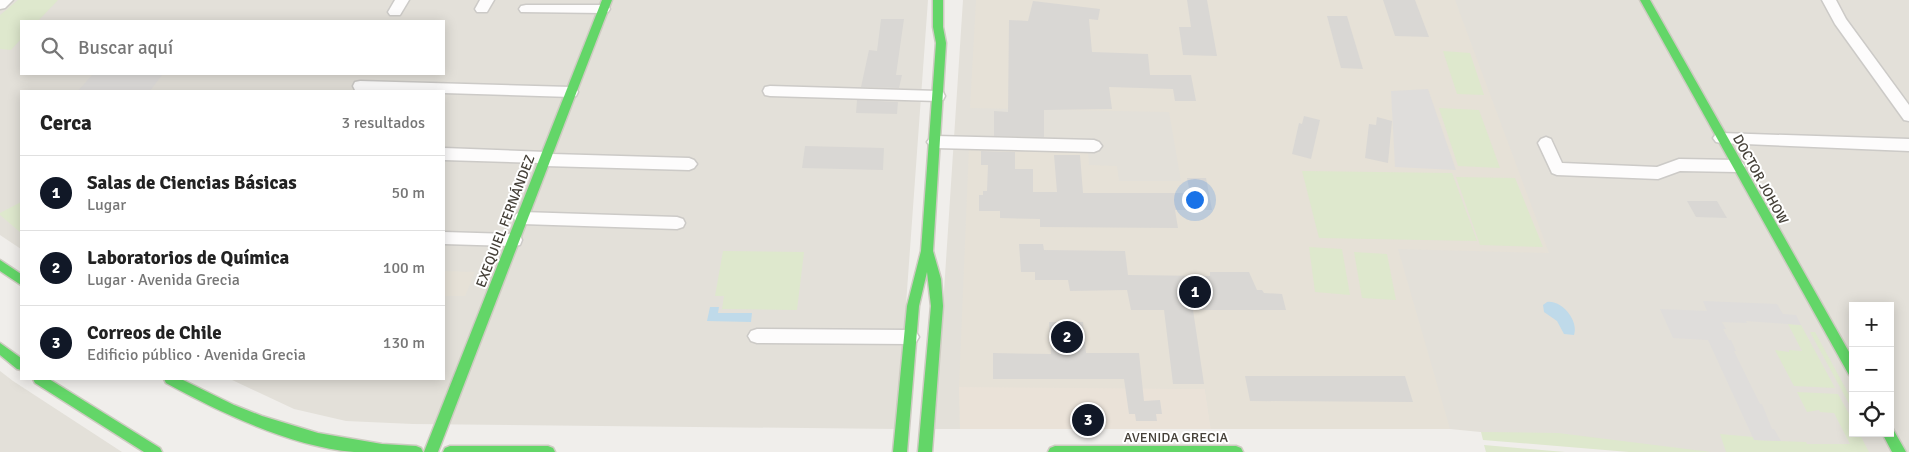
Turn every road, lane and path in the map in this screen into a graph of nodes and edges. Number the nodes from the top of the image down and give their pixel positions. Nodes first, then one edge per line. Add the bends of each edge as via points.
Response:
1 (6, 0) edge
2 (938, 0) edge
3 (1645, 0) edge
4 (1829, 0) edge
5 (0, 5) edge
6 (605, 5) edge
7 (526, 8) dead end
8 (950, 28) dead end
9 (941, 43) junction
10 (360, 86) dead end
11 (770, 91) dead end
12 (571, 92) junction
13 (938, 96) junction
14 (1909, 116) edge
15 (1721, 138) junction
16 (934, 142) junction
17 (1546, 143) dead end
18 (1909, 145) edge
19 (1094, 146) dead end
20 (445, 154) edge
21 (545, 159) junction
22 (689, 164) dead end
23 (1737, 166) junction
24 (522, 218) junction
25 (677, 223) dead end
26 (445, 238) edge
27 (514, 240) junction
28 (927, 251) junction
29 (0, 265) edge
30 (20, 279) edge
31 (756, 336) dead end
32 (910, 337) junction
33 (0, 348) edge
34 (20, 363) edge
35 (1849, 364) edge
36 (41, 380) edge
37 (172, 380) edge
38 (1890, 437) edge
39 (147, 450) edge
40 (416, 452) edge
41 (431, 452) edge
42 (450, 452) edge
43 (548, 452) edge
44 (900, 452) edge
45 (925, 452) edge
46 (1055, 452) edge
47 (1236, 452) edge
48 (1899, 452) edge

1 - 5 street
2 - 9 main road
3 - 15 main road, DOCTOR JOHOW
4 - 14 street via 1840,21
6 - 7 street
6 - 12 main road, EXEQUIEL FERNÁNDEZ
8 - 9 main road
9 - 13 main road
10 - 12 street
11 - 13 street
12 - 21 main road, EXEQUIEL FERNÁNDEZ
13 - 16 main road
15 - 18 street
15 - 23 main road, DOCTOR JOHOW
16 - 19 street
16 - 28 main road
17 - 23 street via 1557,169 1658,173 1679,165
20 - 21 street
21 - 22 street
21 - 24 main road, EXEQUIEL FERNÁNDEZ
23 - 35 main road, DOCTOR JOHOW
24 - 25 street
24 - 27 main road, EXEQUIEL FERNÁNDEZ
26 - 27 street
27 - 41 main road, EXEQUIEL FERNÁNDEZ
28 - 32 main road via 913,306
28 - 45 main road via 935,279 937,306
29 - 30 main road
31 - 32 street
32 - 44 main road
33 - 34 main road
36 - 39 main road
37 - 40 main road via 222,408 285,432 365,448
38 - 48 main road
42 - 43 main road
46 - 47 main road, AVENIDA GRECIA

